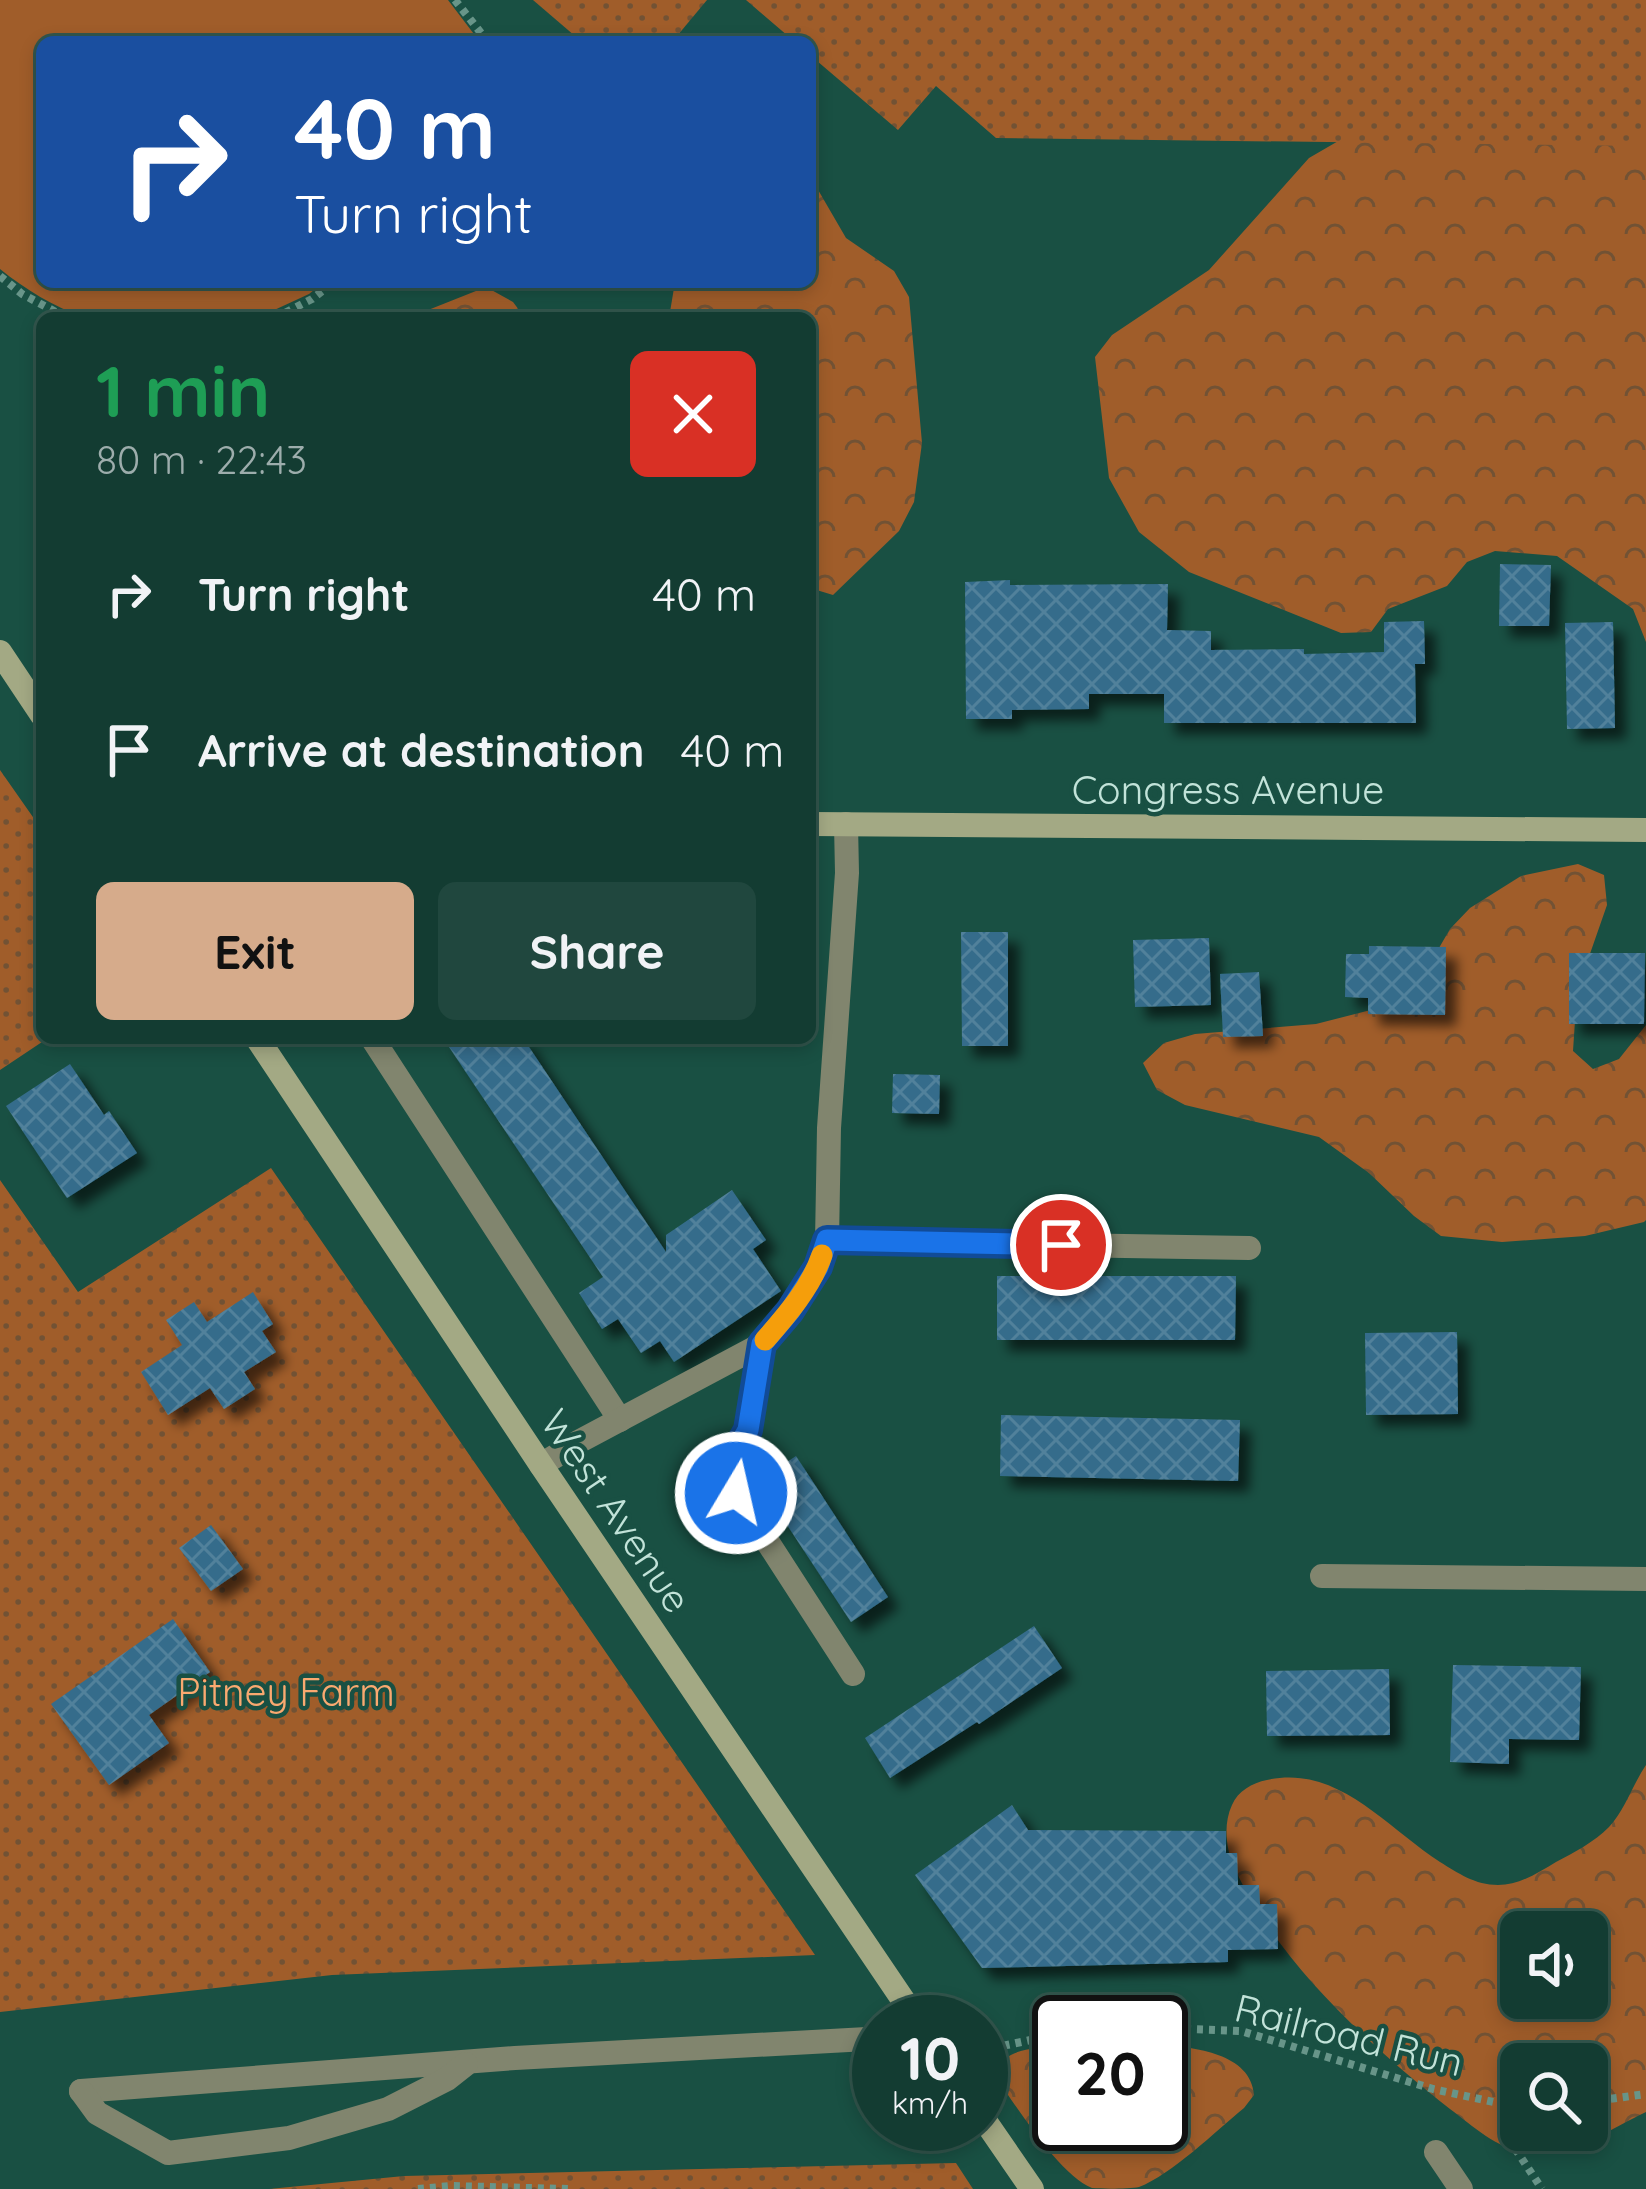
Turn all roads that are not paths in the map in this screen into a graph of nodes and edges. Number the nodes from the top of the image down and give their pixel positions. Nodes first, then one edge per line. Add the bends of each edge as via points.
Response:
1 (0, 652) edge
2 (36, 706) edge
3 (816, 824) edge
4 (846, 824) junction
5 (1646, 830) edge
6 (261, 1044) edge
7 (376, 1044) edge
8 (827, 1240) junction
9 (1249, 1248) dead end
10 (762, 1344) junction
11 (620, 1420) junction
12 (541, 1465) junction
13 (1322, 1576) dead end
14 (1646, 1579) edge
15 (853, 1674) dead end
16 (892, 1995) edge
17 (852, 2039) edge
18 (469, 2062) junction
19 (1006, 2151) edge
20 (1436, 2152) dead end
21 (1032, 2189) edge
22 (1462, 2189) edge

1 - 2 street
3 - 4 street, Congress Avenue
4 - 5 street, Congress Avenue
4 - 8 street
6 - 12 street, West Avenue
7 - 11 street
8 - 9 street
8 - 10 street via 818,1267
10 - 11 street
10 - 15 street via 748,1430 729,1463 736,1493
11 - 12 street
12 - 16 street, West Avenue
13 - 14 street
17 - 18 street
18 - 18 street via 423,2065 81,2092 97,2113 168,2152 289,2138 388,2109
19 - 21 street
20 - 22 street

